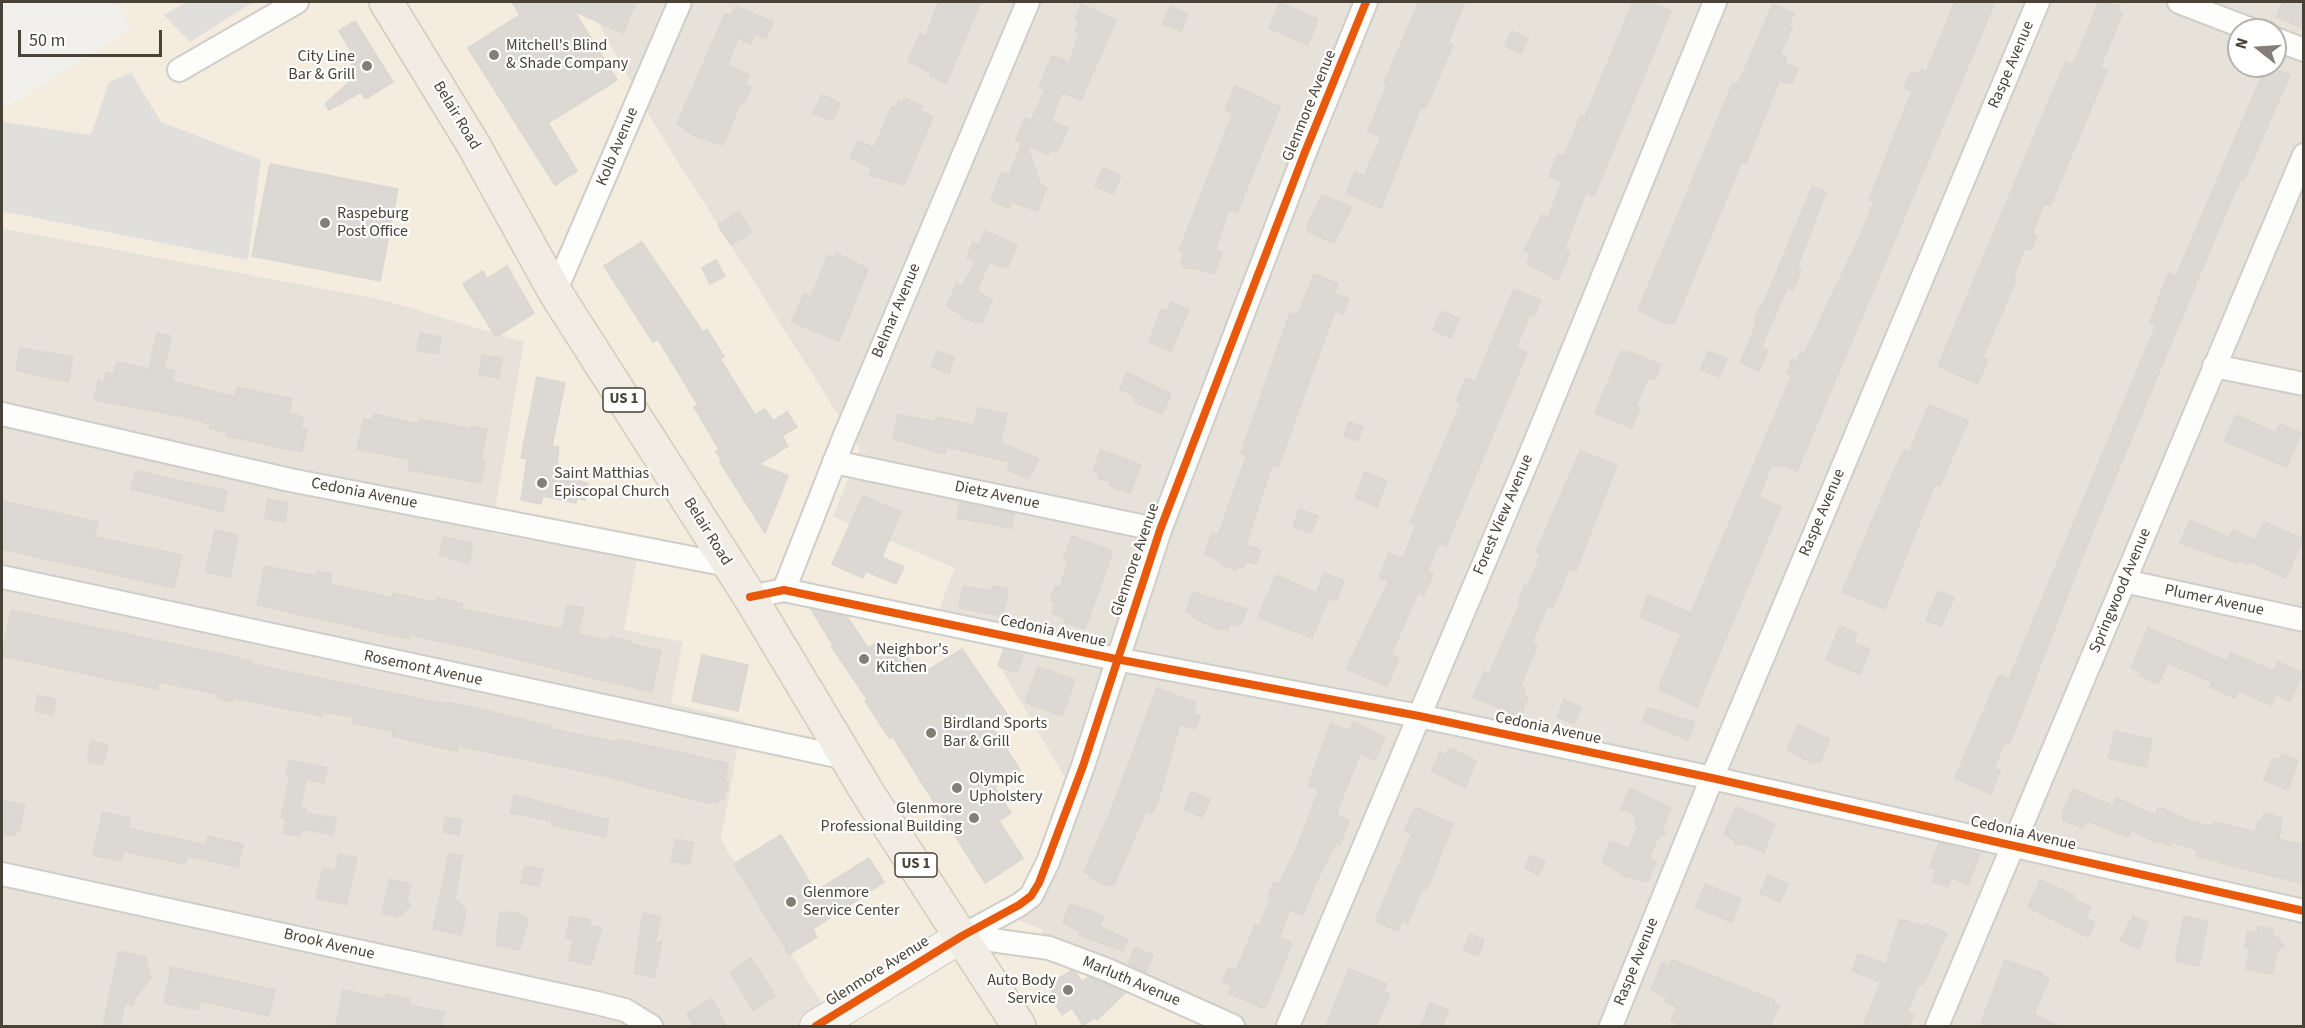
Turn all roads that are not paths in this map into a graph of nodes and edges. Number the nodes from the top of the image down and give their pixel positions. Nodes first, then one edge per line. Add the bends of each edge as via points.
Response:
1 (297, 2) edge
2 (386, 2) edge
3 (680, 2) edge
4 (1028, 2) edge
5 (1366, 2) edge
6 (1715, 2) edge
7 (2038, 2) edge
8 (2179, 2) edge
9 (2227, 20) edge
10 (2287, 44) edge
11 (2304, 51) edge
12 (179, 70) dead end
13 (2304, 155) edge
14 (555, 292) junction
15 (2214, 366) junction
16 (2304, 384) edge
17 (2, 414) edge
18 (834, 462) junction
19 (1160, 530) junction
20 (728, 565) junction
21 (2, 577) edge
22 (2124, 581) junction
23 (784, 590) junction
24 (750, 597) junction
25 (2304, 621) edge
26 (1116, 659) junction
27 (1419, 716) junction
28 (846, 758) junction
29 (1712, 778) junction
30 (2012, 846) junction
31 (2, 874) edge
32 (1019, 905) junction
33 (2304, 911) edge
34 (962, 936) junction
35 (1027, 944) junction
36 (651, 1026) edge
37 (816, 1026) edge
38 (1019, 1026) edge
39 (1233, 1026) edge
40 (1288, 1026) edge
41 (1611, 1026) edge
42 (1937, 1026) edge

1 - 12 street
2 - 14 main road, Belair Road / US 1
3 - 14 street, Kolb Avenue
4 - 18 street, Belmar Avenue
5 - 19 street, Glenmore Avenue
6 - 27 street, Forest View Avenue
7 - 29 street, Raspe Avenue
8 - 9 street
10 - 11 street
13 - 15 street, Springwood Avenue
14 - 20 main road, Belair Road / US 1
15 - 16 street
15 - 22 street, Springwood Avenue
17 - 20 street, Cedonia Avenue via 290,480
18 - 19 street, Dietz Avenue
18 - 23 street, Belmar Avenue
19 - 26 street, Glenmore Avenue
20 - 24 main road, Belair Road / US 1
21 - 28 street, Rosemont Avenue
22 - 25 street, Plumer Avenue
22 - 30 street, Springwood Avenue
23 - 24 street
23 - 26 street, Cedonia Avenue
24 - 28 main road, Belair Road / US 1
26 - 27 street, Cedonia Avenue
26 - 32 street, Glenmore Avenue via 1048,862 1031,896
27 - 29 street, Cedonia Avenue
27 - 40 street, Forest View Avenue
28 - 34 main road, Belair Road / US 1
29 - 30 street, Cedonia Avenue
29 - 41 street, Raspe Avenue
30 - 33 street, Cedonia Avenue
30 - 42 street, Springwood Avenue
31 - 36 street, Brook Avenue via 597,1003 625,1010
32 - 34 street, Glenmore Avenue
32 - 35 street via 1019,930
34 - 35 street, Marluth Avenue
34 - 37 street, Glenmore Avenue
34 - 38 main road, Belair Road / US 1
35 - 39 street, Marluth Avenue via 1105,969

